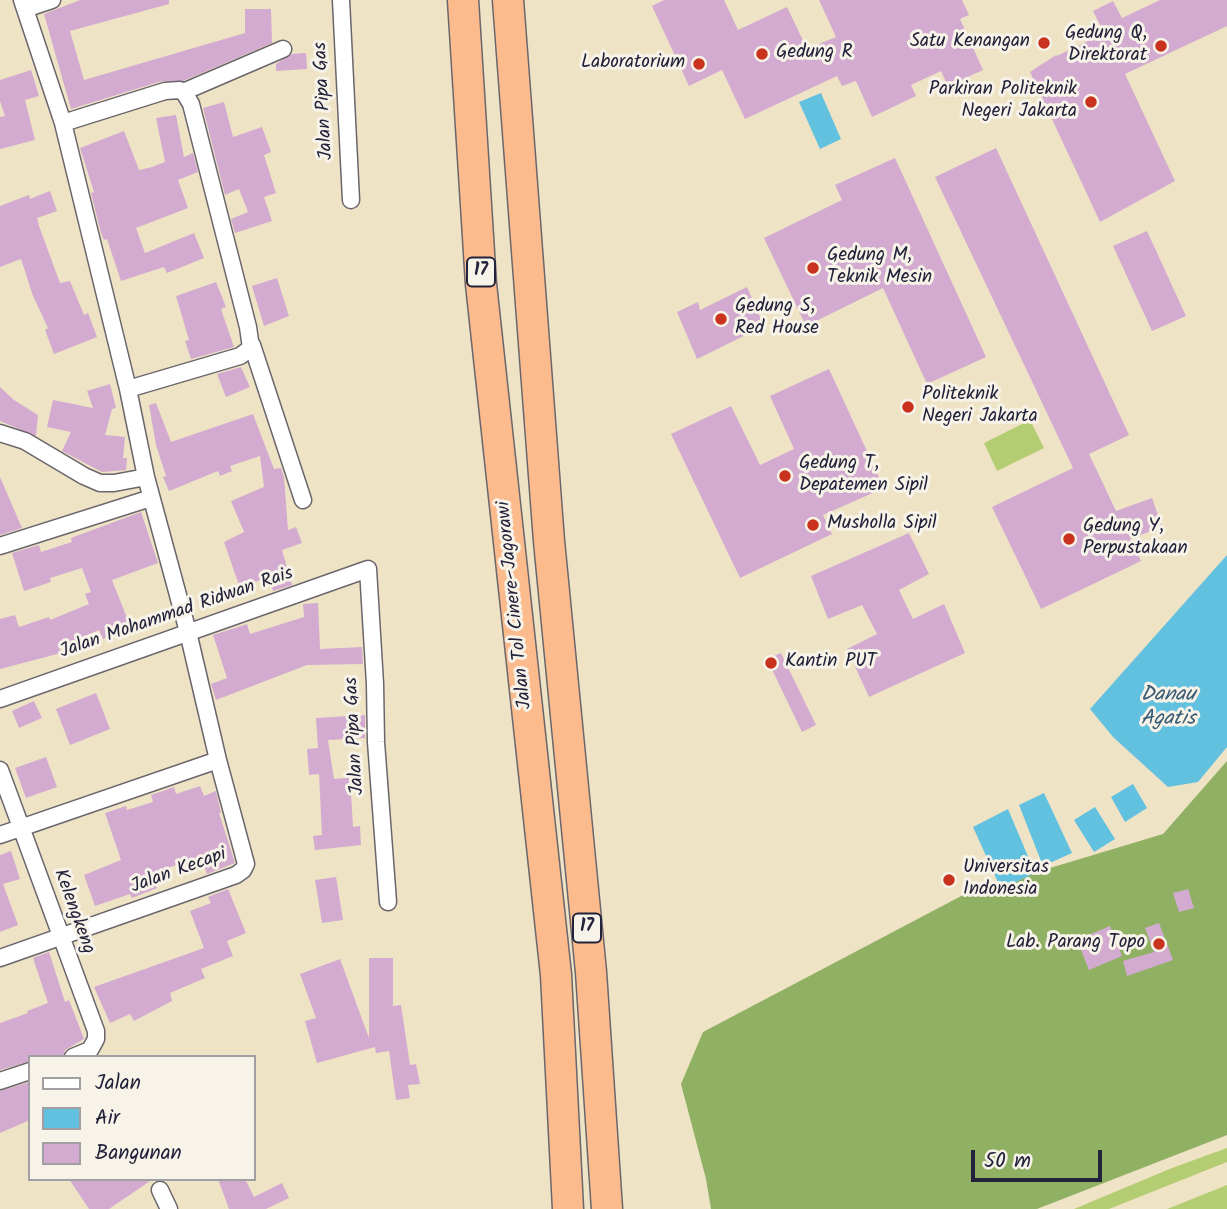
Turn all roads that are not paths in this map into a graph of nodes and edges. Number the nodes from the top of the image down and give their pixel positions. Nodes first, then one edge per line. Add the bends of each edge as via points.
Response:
1 (52, 0) edge
2 (341, 0) edge
3 (463, 0) edge
4 (508, 0) edge
5 (24, 5) edge
6 (283, 49) dead end
7 (183, 92) junction
8 (62, 123) junction
9 (352, 200) dead end
10 (252, 345) junction
11 (128, 390) junction
12 (0, 433) edge
13 (146, 477) junction
14 (151, 498) junction
15 (303, 500) dead end
16 (0, 546) edge
17 (368, 569) joint
18 (188, 632) junction
19 (0, 699) edge
20 (218, 760) junction
21 (0, 770) edge
22 (20, 828) junction
23 (0, 835) edge
24 (388, 902) dead end
25 (60, 936) junction
26 (0, 958) edge
27 (78, 1055) edge
28 (28, 1072) edge
29 (0, 1081) edge
30 (160, 1190) dead end
31 (169, 1209) edge
32 (568, 1209) edge
33 (607, 1209) edge

1 - 5 street
2 - 9 street, Jalan Pipa Gas
3 - 32 highway, Jalan Tol Cinere–Jagorawi / 17 via 481,284 556,975
4 - 33 highway, Jalan Tol Cinere–Jagorawi / 17
5 - 8 street
6 - 7 street
7 - 8 street via 165,91
7 - 10 street via 191,104
8 - 11 street
10 - 11 street via 240,356
10 - 15 street
11 - 13 street
12 - 13 street via 32,445 100,483
13 - 14 street
14 - 16 street
14 - 18 street
17 - 18 street, Jalan Mohammad Ridwan Rais
17 - 24 street, Jalan Pipa Gas
18 - 19 street, Jalan Mohammad Ridwan Rais
18 - 20 street
20 - 22 street
20 - 25 street, Jalan Kecapi via 245,856 243,870
21 - 22 street, Kelengkeng
22 - 23 street
22 - 25 street, Kelengkeng
25 - 26 street
25 - 27 street, Kelengkeng via 96,1031 90,1050
28 - 29 street
30 - 31 street

